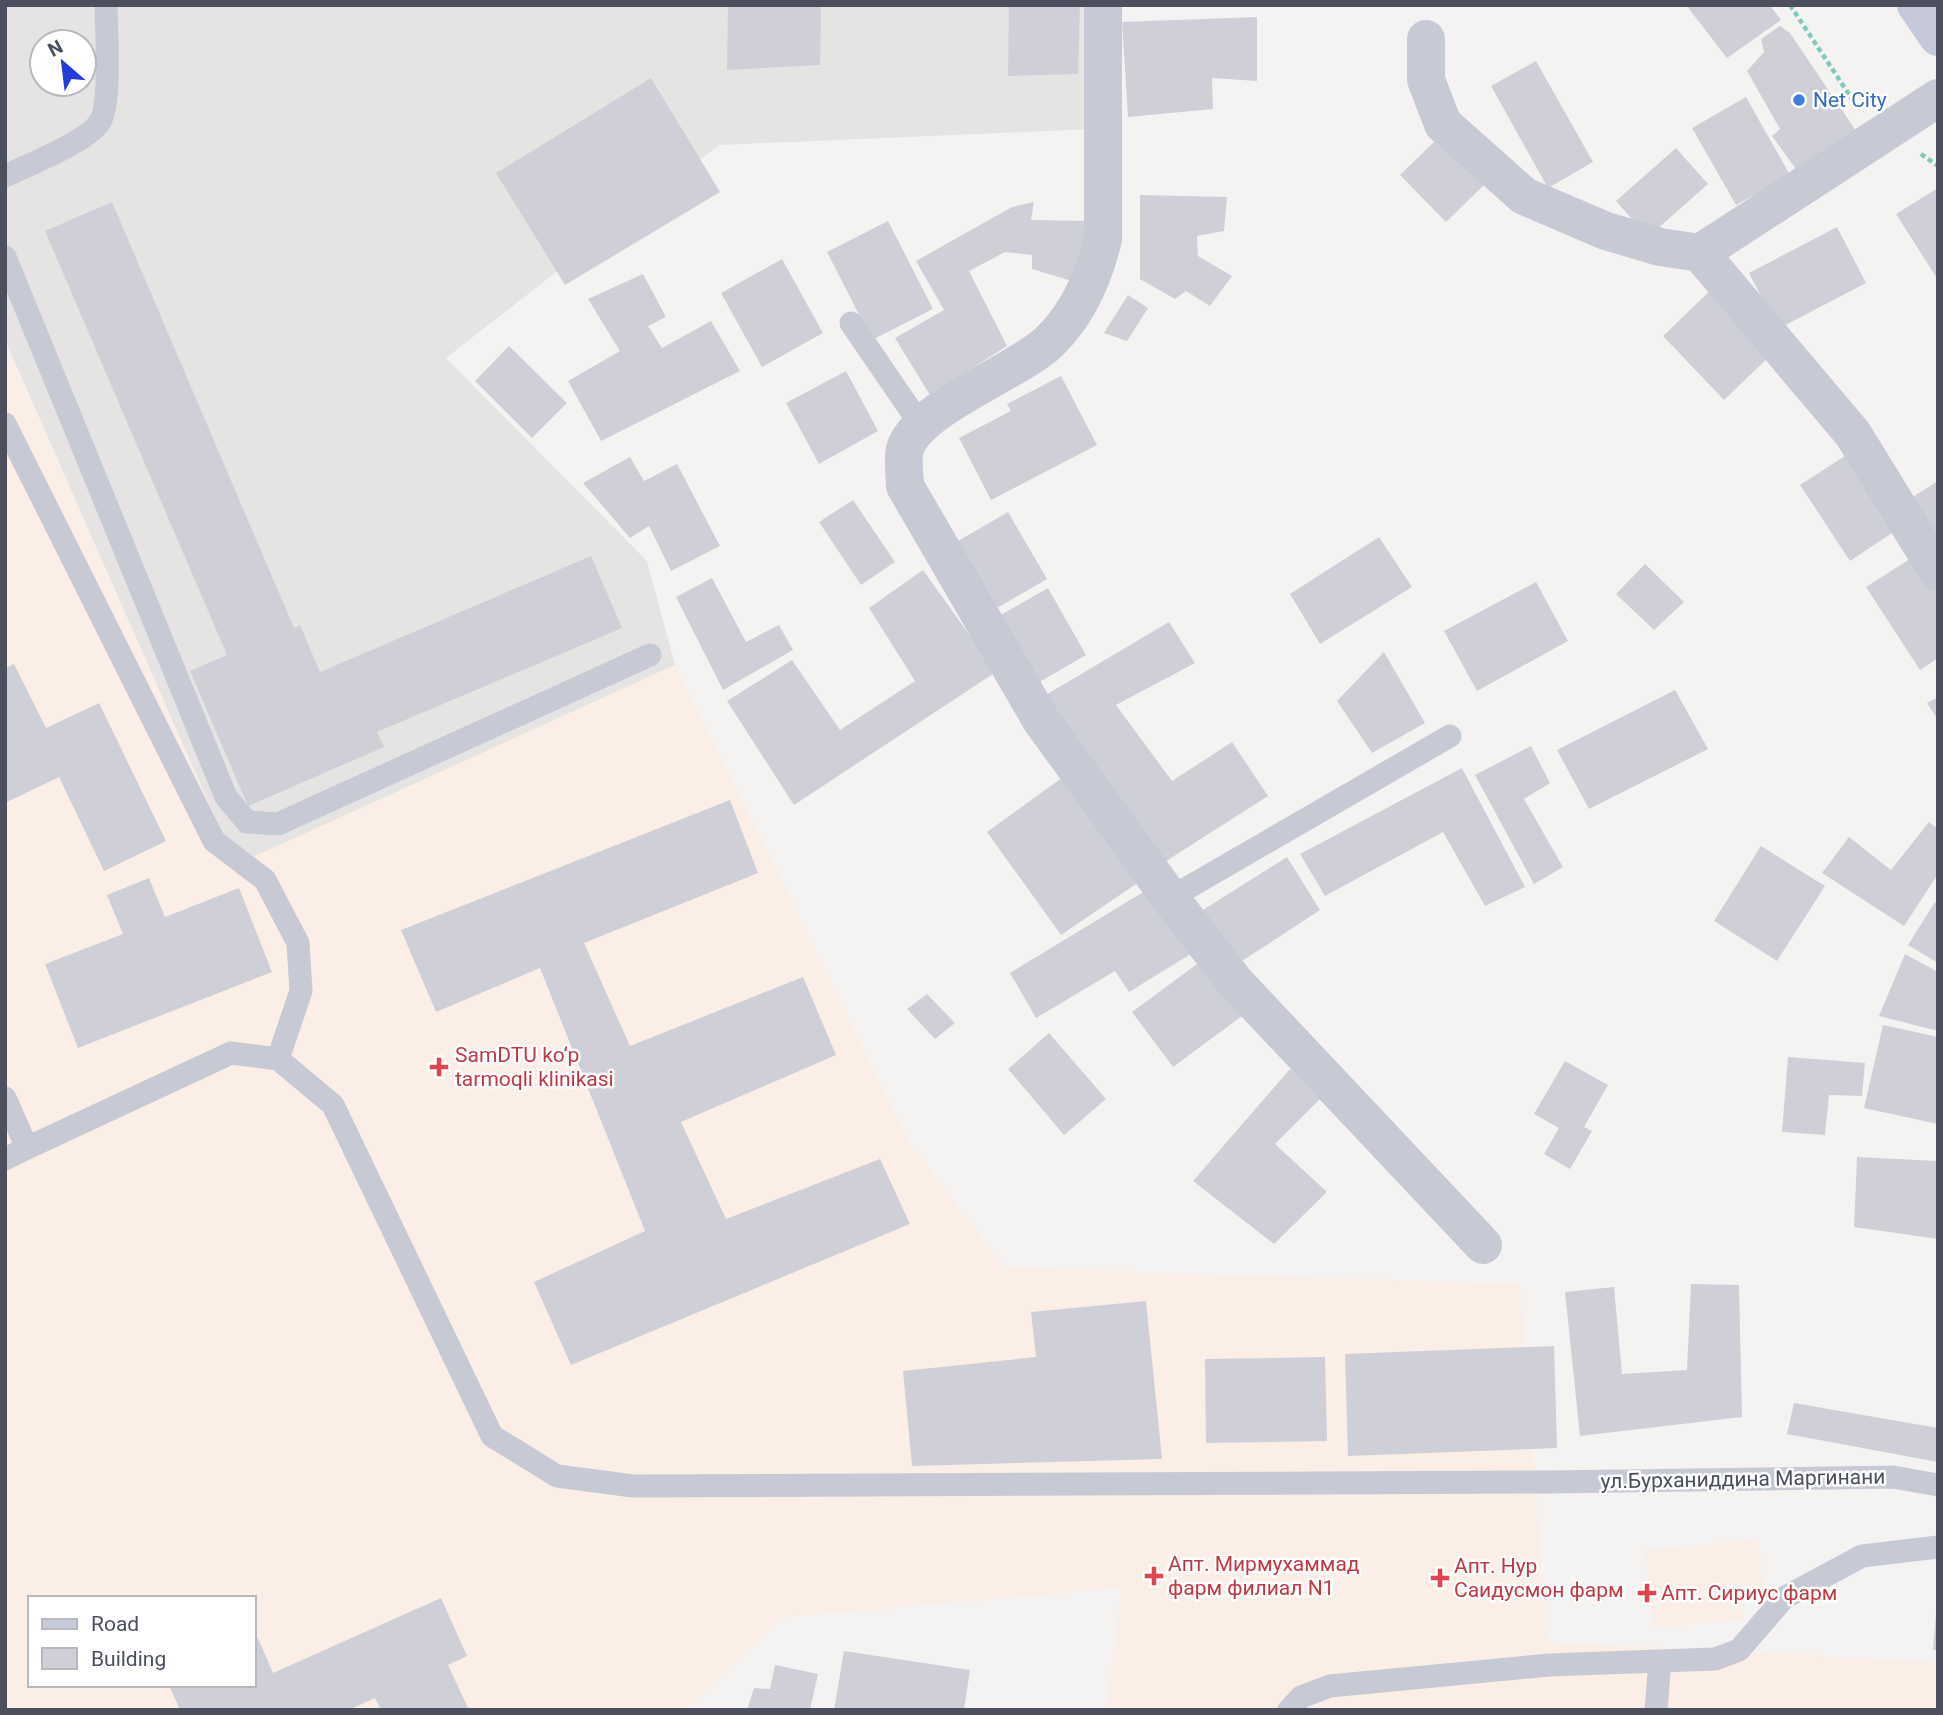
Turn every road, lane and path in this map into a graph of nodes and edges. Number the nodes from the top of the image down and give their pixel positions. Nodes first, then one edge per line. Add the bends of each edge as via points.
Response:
1 (106, 5) edge
2 (1102, 5) edge
3 (1790, 5) edge
4 (1916, 5) edge
5 (1938, 37) edge
6 (1426, 39) dead end
7 (1938, 99) edge
8 (1888, 131) junction
9 (1938, 166) edge
10 (5, 176) edge
11 (1700, 253) junction
12 (5, 257) edge
13 (851, 323) dead end
14 (5, 424) edge
15 (920, 424) junction
16 (1938, 572) edge
17 (650, 655) dead end
18 (1450, 736) dead end
19 (1170, 898) junction
20 (278, 1059) junction
21 (5, 1098) edge
22 (27, 1148) junction
23 (5, 1159) edge
24 (1483, 1245) dead end
25 (1938, 1485) edge
26 (1938, 1547) edge
27 (1660, 1661) junction
28 (1289, 1710) edge
29 (1656, 1710) edge

1 - 10 lane via 106,98 100,123 83,137
2 - 15 street via 1103,239 1095,271 1074,312 1048,343
3 - 8 path via 1860,112
4 - 5 main road
6 - 11 street via 1426,80 1443,124 1524,196 1606,231
7 - 8 street
8 - 9 path
8 - 11 street
11 - 16 street via 1853,434
12 - 17 lane via 226,797 247,822 278,824
13 - 15 lane
14 - 20 lane via 214,841 265,880 298,943 302,991
15 - 19 street via 905,449 905,486 1041,720
18 - 19 lane
19 - 24 street via 1235,982
20 - 22 lane via 231,1053
20 - 25 lane, ул.Бурханиддина Маргинани via 333,1105 492,1436 557,1476 633,1486 1893,1477
21 - 22 lane
22 - 23 lane
26 - 27 lane via 1862,1556 1784,1598 1739,1650 1715,1659
27 - 28 lane via 1549,1665 1330,1686 1301,1697
27 - 29 lane

